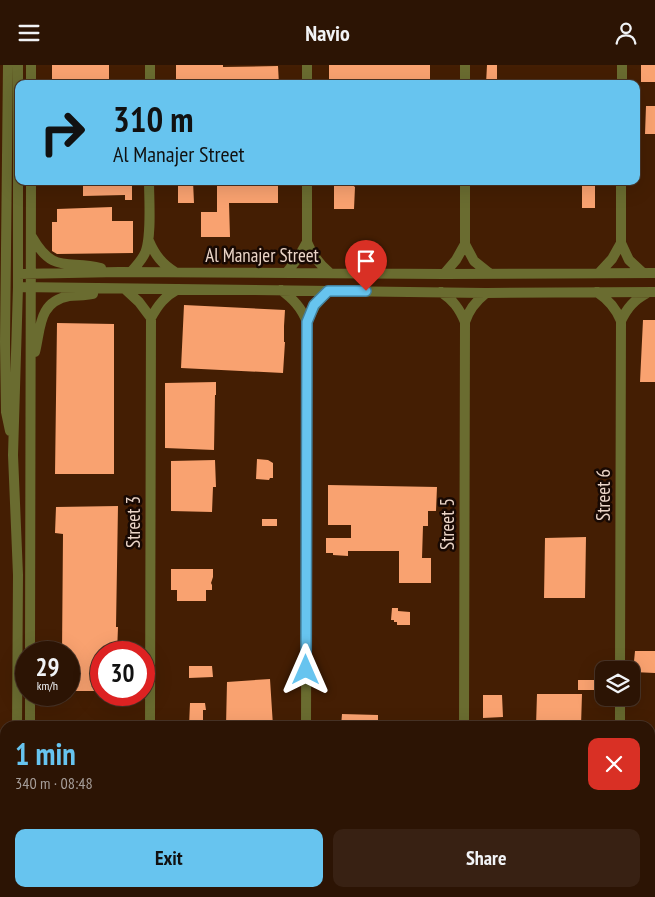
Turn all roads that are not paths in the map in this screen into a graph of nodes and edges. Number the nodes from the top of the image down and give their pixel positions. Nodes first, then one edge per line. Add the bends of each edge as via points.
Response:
1 (8, 65) edge
2 (18, 65) edge
3 (31, 65) edge
4 (150, 65) edge
5 (308, 65) edge
6 (465, 65) edge
7 (622, 65) edge
8 (18, 80) edge
9 (31, 80) edge
10 (150, 80) edge
11 (307, 80) edge
12 (465, 80) edge
13 (622, 80) edge
14 (18, 185) edge
15 (31, 185) edge
16 (149, 185) edge
17 (307, 185) edge
18 (465, 185) edge
19 (621, 185) edge
20 (31, 235) junction
21 (149, 241) junction
22 (307, 242) junction
23 (621, 243) junction
24 (465, 244) junction
25 (118, 272) junction
26 (131, 272) junction
27 (175, 272) junction
28 (287, 272) junction
29 (31, 273) junction
30 (330, 273) junction
31 (489, 273) junction
32 (599, 273) junction
33 (643, 273) junction
34 (655, 273) edge
35 (18, 274) junction
36 (444, 274) junction
37 (18, 287) junction
38 (31, 287) junction
39 (109, 289) junction
40 (125, 289) junction
41 (178, 289) junction
42 (280, 290) junction
43 (328, 291) junction
44 (441, 291) junction
45 (596, 292) junction
46 (651, 292) edge
47 (486, 293) junction
48 (151, 318) junction
49 (465, 321) junction
50 (621, 321) junction
51 (307, 322) junction
52 (31, 367) junction
53 (13, 455) junction
54 (30, 641) edge
55 (620, 661) edge
56 (30, 706) edge
57 (620, 706) edge
58 (17, 721) edge
59 (30, 721) edge
60 (150, 721) edge
61 (306, 721) edge
62 (464, 721) edge
63 (620, 721) edge

1 - 53 street via 6,412
2 - 8 street
3 - 9 street
4 - 10 street
5 - 11 street
6 - 12 street
7 - 13 street
14 - 35 street
15 - 20 street
16 - 21 street
17 - 22 street
18 - 24 street
19 - 23 street
20 - 25 street via 42,253 56,262
20 - 29 street
21 - 26 street via 143,257
21 - 27 street via 158,258
22 - 28 street
22 - 30 street via 316,259
23 - 32 street
23 - 33 street via 629,260
24 - 31 street via 474,261
24 - 36 street
25 - 26 street, Al Manajer Street
25 - 29 street, Al Manajer Street
26 - 27 street, Al Manajer Street
27 - 28 street, Al Manajer Street
28 - 30 street, Al Manajer Street
29 - 35 street, Al Manajer Street
29 - 38 street
30 - 36 street, Al Manajer Street
31 - 32 street, Al Manajer Street
31 - 36 street, Al Manajer Street
32 - 33 street, Al Manajer Street
33 - 34 street, Al Manajer Street
35 - 37 street
37 - 38 street, Al Manajer Street
37 - 53 street
38 - 39 street, Al Manajer Street
38 - 52 street
39 - 40 street, Al Manajer Street
39 - 52 street via 61,298 49,306 42,319
40 - 41 street, Al Manajer Street
40 - 48 street
41 - 42 street, Al Manajer Street
41 - 48 street via 162,301
42 - 43 street, Al Manajer Street
42 - 51 street via 298,304
43 - 44 street, Al Manajer Street
43 - 51 street via 314,305
44 - 47 street, Al Manajer Street
44 - 49 street via 456,304
45 - 46 street, Al Manajer Street
45 - 47 street, Al Manajer Street
45 - 50 street via 612,304
46 - 50 street via 631,304
47 - 49 street via 473,305
48 - 60 street, Street 3
49 - 62 street, Street 5
50 - 55 street, Street 6
51 - 61 street
52 - 54 street
53 - 58 street via 18,575
56 - 59 street
57 - 63 street

